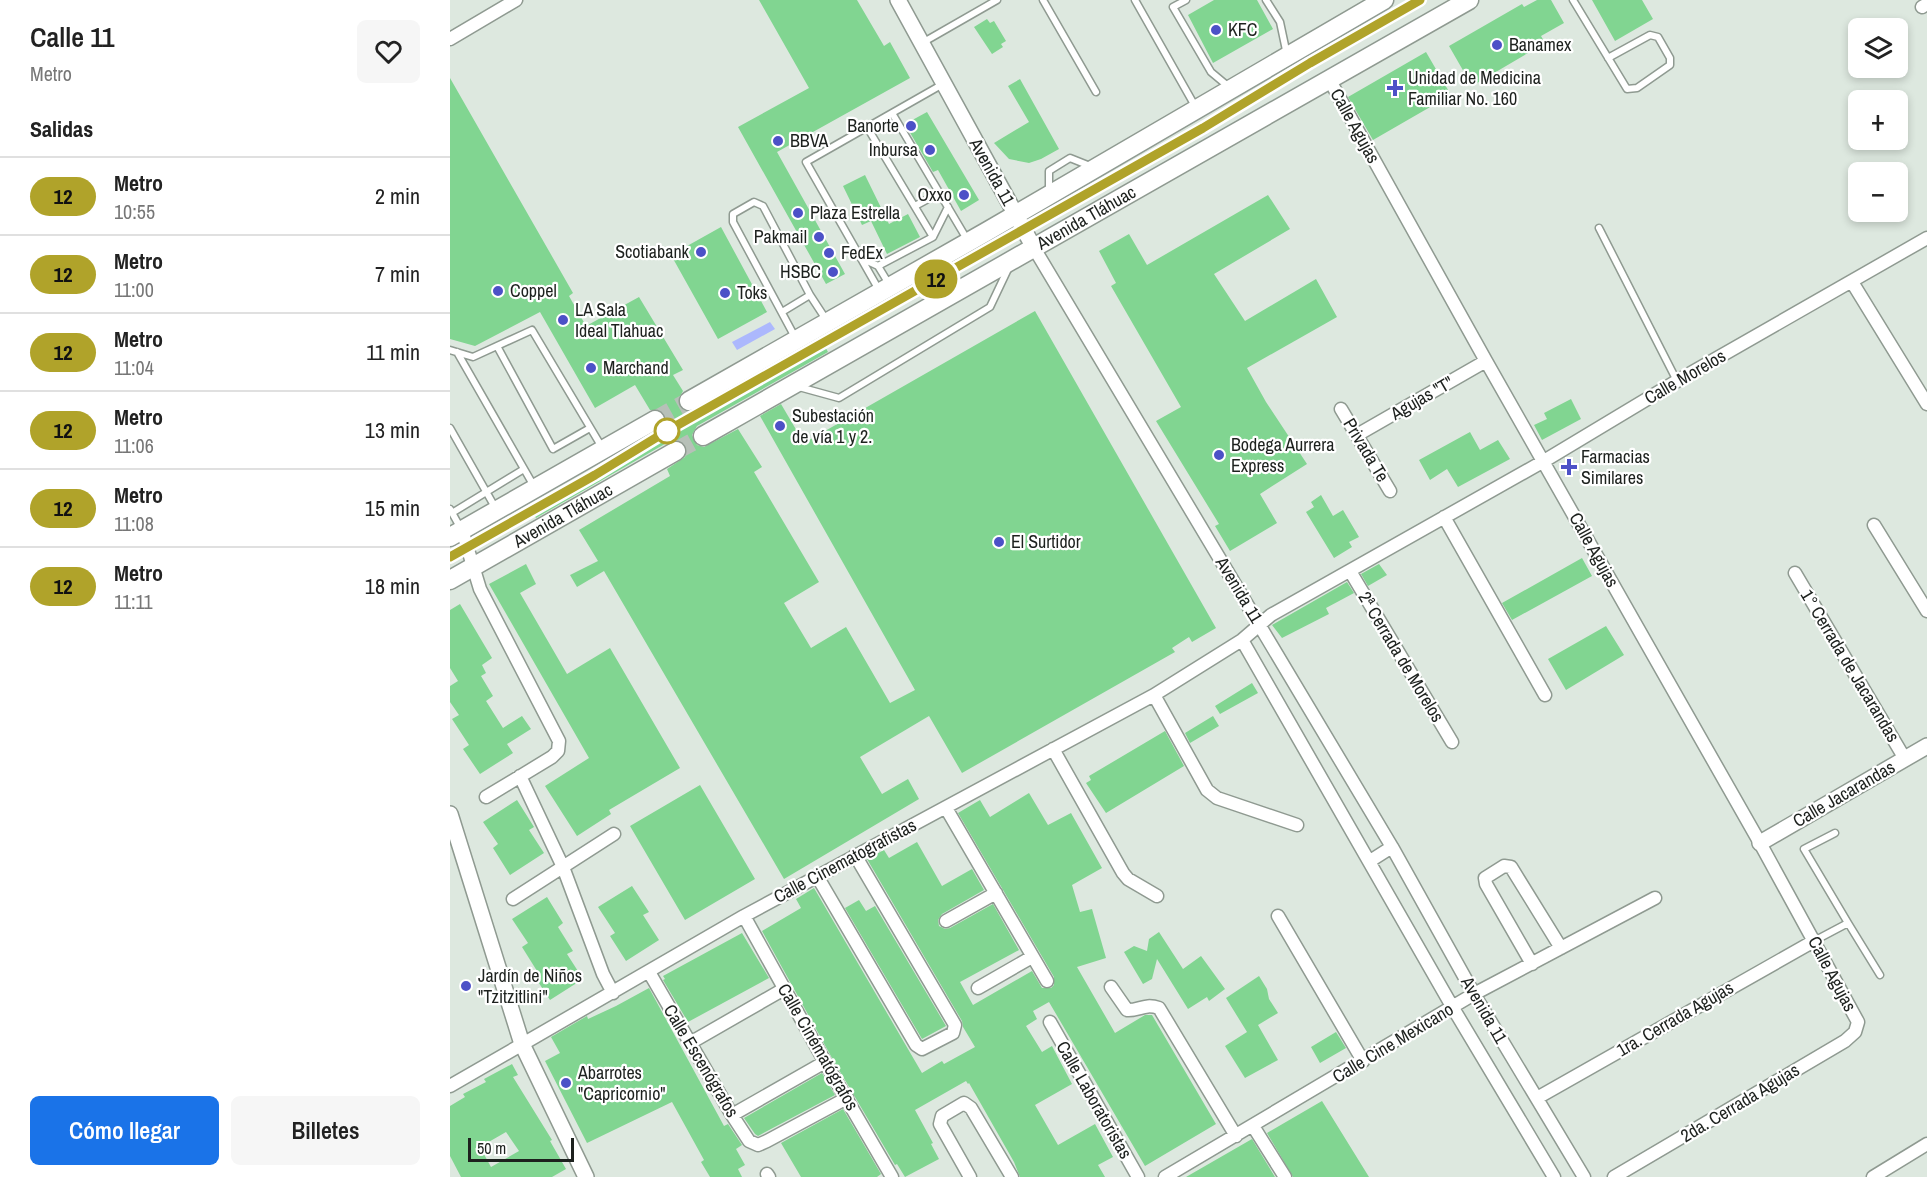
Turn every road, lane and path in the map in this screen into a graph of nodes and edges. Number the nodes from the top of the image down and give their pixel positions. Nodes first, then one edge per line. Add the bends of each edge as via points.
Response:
1 (516, 0) edge
2 (898, 0) edge
3 (997, 0) edge
4 (1043, 0) edge
5 (1135, 0) edge
6 (1170, 0) edge
7 (1186, 0) edge
8 (1266, 0) edge
9 (1384, 0) edge
10 (1469, 0) edge
11 (1573, 0) edge
12 (1173, 7) junction
13 (450, 39) edge
14 (921, 43) junction
15 (1287, 56) junction
16 (1608, 58) junction
17 (1329, 79) junction
18 (943, 84) junction
19 (1232, 89) junction
20 (1096, 92) dead end
21 (1197, 109) junction
22 (892, 112) junction
23 (867, 127) junction
24 (939, 193) junction
25 (915, 206) junction
26 (948, 207) junction
27 (1016, 215) junction
28 (1599, 228) dead end
29 (933, 237) junction
30 (1927, 237) edge
31 (969, 242) junction
32 (1034, 248) junction
33 (860, 258) junction
34 (1012, 261) junction
35 (878, 266) junction
36 (1852, 282) junction
37 (885, 289) junction
38 (810, 295) junction
39 (782, 312) junction
40 (827, 321) junction
41 (797, 339) junction
42 (497, 346) junction
43 (453, 351) edge
44 (1486, 362) junction
45 (1677, 381) junction
46 (793, 385) junction
47 (689, 401) tunnel mouth
48 (1927, 404) edge
49 (1341, 409) dead end
50 (655, 420) tunnel mouth
51 (450, 428) edge
52 (590, 428) junction
53 (1357, 435) junction
54 (703, 436) tunnel mouth
55 (603, 449) junction
56 (676, 451) tunnel mouth
57 (1544, 461) junction
58 (524, 469) junction
59 (536, 488) junction
60 (1390, 491) dead end
61 (487, 492) junction
62 (497, 510) junction
63 (451, 511) edge
64 (1444, 517) junction
65 (1874, 525) dead end
66 (456, 533) edge
67 (473, 567) junction
68 (1350, 571) junction
69 (1795, 573) dead end
70 (450, 580) edge
71 (1927, 611) edge
72 (1260, 626) junction
73 (1242, 640) junction
74 (1154, 694) junction
75 (1545, 695) dead end
76 (1452, 742) dead end
77 (1927, 746) edge
78 (1053, 749) junction
79 (1905, 759) junction
80 (520, 776) junction
81 (486, 796) dead end
82 (946, 808) junction
83 (450, 814) edge
84 (1297, 825) dead end
85 (1834, 832) dead end
86 (614, 834) dead end
87 (1760, 843) junction
88 (1392, 848) junction
89 (855, 855) junction
90 (1370, 861) junction
91 (562, 867) junction
92 (817, 876) junction
93 (996, 893) junction
94 (1157, 896) dead end
95 (1654, 898) dead end
96 (513, 899) dead end
97 (744, 916) junction
98 (1278, 916) dead end
99 (946, 921) dead end
100 (1848, 922) junction
101 (1814, 940) junction
102 (1561, 948) junction
103 (1032, 957) junction
104 (1532, 964) junction
105 (649, 972) junction
106 (1880, 975) dead end
107 (1047, 981) dead end
108 (1111, 987) dead end
109 (978, 988) dead end
110 (784, 989) junction
111 (613, 993) junction
112 (1474, 994) junction
113 (1453, 1008) junction
114 (1050, 1022) dead end
115 (1857, 1022) joint
116 (690, 1043) junction
117 (522, 1044) junction
118 (1363, 1061) junction
119 (825, 1062) junction
120 (450, 1086) edge
121 (847, 1098) junction
122 (1536, 1098) junction
123 (732, 1115) junction
124 (1253, 1126) junction
125 (1236, 1136) junction
126 (1927, 1144) edge
127 (585, 1177) edge
128 (892, 1177) edge
129 (970, 1177) edge
130 (1012, 1177) edge
131 (1137, 1177) edge
132 (1165, 1177) edge
133 (1285, 1177) edge
134 (1554, 1177) edge
135 (1584, 1177) edge
136 (1614, 1177) edge
137 (1873, 1177) edge

1 - 13 street
2 - 14 street, Avenida 11
3 - 14 lane
4 - 20 lane
5 - 21 lane
6 - 12 lane
7 - 12 lane
8 - 15 lane via 1280,22
9 - 15 main road, Avenida Tláhuac
10 - 17 main road, Avenida Tláhuac
11 - 16 lane
12 - 19 lane via 1211,72
14 - 18 street, Avenida 11
15 - 19 main road, Avenida Tláhuac
16 - 16 lane via 1650,35 1658,37 1670,65 1637,88 1627,89
17 - 32 main road, Avenida Tláhuac
17 - 44 street, Calle Agujas
18 - 22 lane
18 - 27 street, Avenida 11
19 - 21 main road, Avenida Tláhuac
21 - 27 main road, Avenida Tláhuac
22 - 23 lane
22 - 24 lane
23 - 25 lane
23 - 33 lane via 806,162
24 - 25 lane
24 - 26 lane
25 - 29 lane
26 - 29 lane
26 - 31 lane
27 - 31 main road, Avenida Tláhuac
27 - 32 street, Avenida 11
28 - 45 lane
29 - 35 lane
30 - 36 street, Calle Morelos
31 - 37 main road, Avenida Tláhuac
32 - 34 main road, Avenida Tláhuac
32 - 72 street, Avenida 11
33 - 35 lane
33 - 37 lane
34 - 46 main road, Avenida Tláhuac
34 - 46 lane via 990,307 839,398
35 - 37 lane
36 - 45 street, Calle Morelos
36 - 48 street
37 - 40 main road, Avenida Tláhuac
38 - 39 lane
38 - 39 lane via 763,206 754,202 733,214 732,222
38 - 40 lane
39 - 41 lane
40 - 41 main road, Avenida Tláhuac
41 - 47 main road, Avenida Tláhuac
42 - 43 lane via 473,357
42 - 52 lane via 532,330
42 - 52 lane via 553,449
43 - 58 lane
44 - 53 street, Agujas "T"
44 - 57 street, Calle Agujas
45 - 57 street, Calle Morelos
46 - 54 main road, Avenida Tláhuac
49 - 53 street, Privada Te
50 - 55 main road, Avenida Tláhuac
51 - 61 lane
52 - 55 lane
53 - 60 street, Privada Te
55 - 59 main road, Avenida Tláhuac
56 - 67 main road, Avenida Tláhuac
57 - 64 street, Calle Morelos
57 - 87 street, Calle Agujas
58 - 59 lane
58 - 61 lane
59 - 62 main road, Avenida Tláhuac
61 - 62 lane
61 - 63 lane
62 - 66 main road, Avenida Tláhuac
63 - 66 lane
64 - 68 street, Calle Morelos
64 - 75 street
65 - 71 street
66 - 67 street
67 - 70 main road, Avenida Tláhuac
67 - 80 street via 480,589 559,741 558,751 552,757
68 - 72 street, Calle Morelos via 1271,615
68 - 76 street, 2ª Cerrada de Morelos
69 - 79 street, 1° Cerrada de Jacarandas
72 - 73 street, Calle Morelos
72 - 88 street, Avenida 11
73 - 74 street, Calle Cinematografistas
73 - 90 street, Avenida 11
74 - 78 street, Calle Cinematografistas
74 - 84 street via 1207,790 1217,798
77 - 79 street, Calle Jacarandas
78 - 82 street, Calle Cinematografistas
78 - 94 street via 1123,873
79 - 87 street, Calle Jacarandas
80 - 81 street
80 - 91 street
82 - 89 street, Calle Cinematografistas
82 - 93 street
83 - 117 street
85 - 100 lane via 1804,849
86 - 91 street
87 - 101 street, Calle Agujas
88 - 90 street
88 - 112 street, Avenida 11
89 - 92 street, Calle Cinematografistas
89 - 92 street via 955,1025 953,1033 922,1048 916,1045
90 - 113 street, Avenida 11
91 - 96 street
91 - 111 street
92 - 97 street, Calle Cinematografistas
93 - 99 street
93 - 103 street
95 - 102 street, Calle Cine Mexicano
97 - 105 street, Calle Cinematografistas
97 - 110 street, Calle Cinématógrafos
98 - 118 street
100 - 101 lane
100 - 106 lane
101 - 115 street, Calle Agujas
101 - 122 street, 1ra. Cerrada Agujas
102 - 104 street, Calle Cine Mexicano
102 - 104 street via 1511,867 1504,866 1485,878 1486,884
103 - 107 street
103 - 109 street
104 - 112 street, Calle Cine Mexicano
105 - 111 street, Calle Cinematografistas
105 - 116 street, Calle Escenógrafos
108 - 125 street via 1127,1010 1150,1005 1159,1008
110 - 116 street
110 - 119 street, Calle Cinématógrafos
111 - 117 street, Calle Cinematografistas
112 - 113 street, Calle Cine Mexicano
112 - 122 street, Avenida 11
113 - 118 street, Calle Cine Mexicano
113 - 134 street, Avenida 11
114 - 131 street, Calle Laboratoristas
115 - 136 street, 2da. Cerrada Agujas via 1855,1032 1845,1041
116 - 123 street, Calle Escenógrafos
117 - 120 street, Calle Cinematografistas
117 - 127 street
118 - 124 street, Calle Cine Mexicano
119 - 121 street, Calle Cinématógrafos
119 - 123 street
121 - 123 street, Calle Escenógrafos via 758,1145 749,1140
121 - 128 street, Calle Cinématógrafos
122 - 135 street, Avenida 11
124 - 125 street, Calle Cine Mexicano
124 - 133 street
125 - 132 street, Calle Cine Mexicano
126 - 137 street
129 - 130 street via 940,1124 942,1116 964,1103 971,1108

